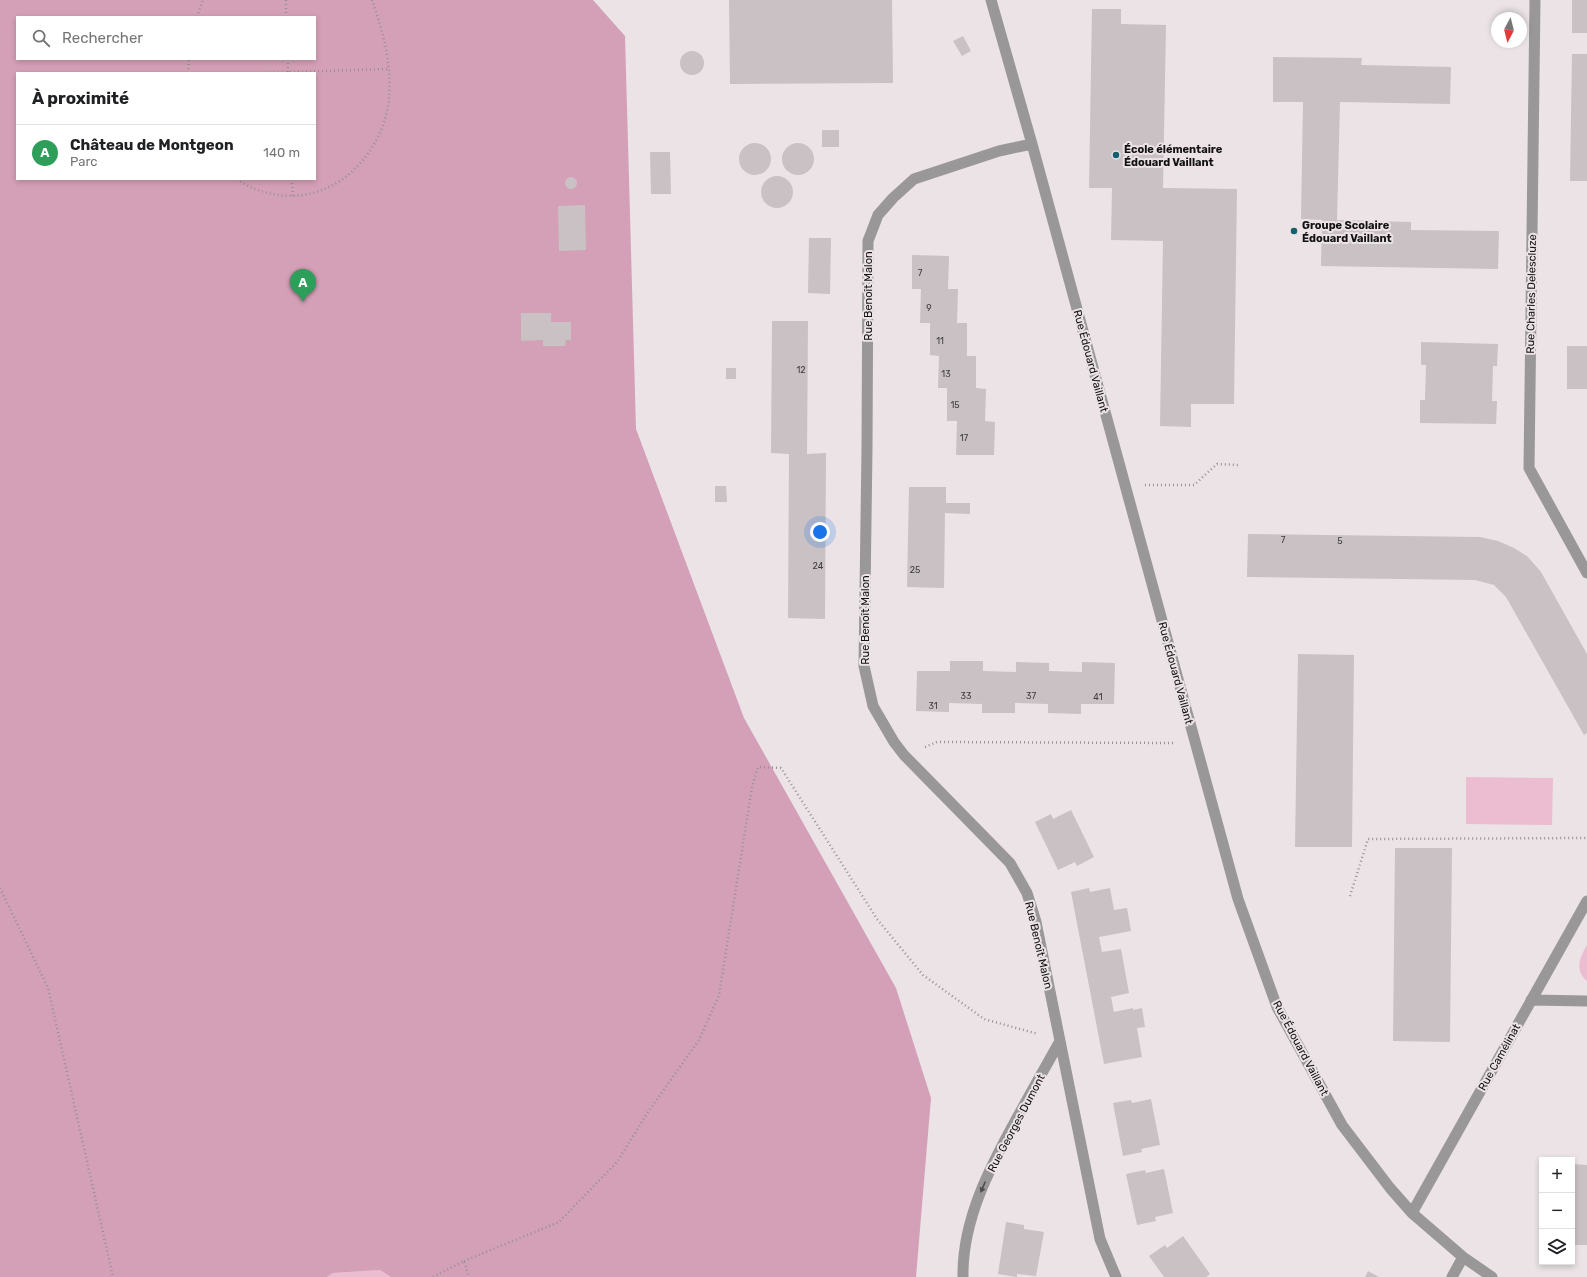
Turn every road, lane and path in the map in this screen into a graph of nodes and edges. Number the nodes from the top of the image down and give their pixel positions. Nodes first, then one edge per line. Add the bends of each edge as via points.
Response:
1 (203, 0) edge
2 (286, 0) edge
3 (372, 0) edge
4 (991, 0) edge
5 (1535, 0) edge
6 (197, 16) edge
7 (286, 16) edge
8 (188, 60) edge
9 (288, 60) edge
10 (389, 69) junction
11 (188, 72) edge
12 (288, 72) edge
13 (313, 72) edge
14 (1032, 144) junction
15 (239, 180) edge
16 (292, 180) edge
17 (293, 197) junction
18 (1239, 465) dead end
19 (1125, 486) junction
20 (1587, 573) edge
21 (1195, 743) junction
22 (904, 755) junction
23 (1587, 838) edge
24 (0, 888) edge
25 (1350, 896) dead end
26 (1587, 901) edge
27 (1531, 1000) junction
28 (1587, 1001) edge
29 (1060, 1041) junction
30 (1412, 1213) junction
31 (1463, 1258) junction
32 (464, 1261) junction
33 (114, 1277) edge
34 (433, 1277) edge
35 (470, 1277) edge
36 (963, 1277) edge
37 (1116, 1277) edge
38 (1452, 1277) edge
39 (1492, 1277) edge

1 - 6 path
2 - 7 path
3 - 10 path via 384,36
4 - 14 street, Rue Édouard Vaillant
5 - 20 street, Rue Charles Delescluze via 1529,468
8 - 11 path
9 - 12 path
10 - 13 path
10 - 17 path via 389,98 383,124 359,166 340,181 317,193
14 - 19 street, Rue Édouard Vaillant
14 - 22 street, Rue Benoît Malon via 999,150 914,179 878,215 868,241 864,666 873,706
15 - 17 path via 264,193
16 - 17 path
18 - 19 path via 1217,464 1194,485
19 - 21 street, Rue Édouard Vaillant
21 - 22 path via 937,742
21 - 30 street, Rue Édouard Vaillant via 1238,899 1277,1007 1342,1125
22 - 29 street, Rue Benoît Malon via 1010,863 1027,893 1036,922
23 - 25 path via 1368,839
24 - 33 path via 48,988
26 - 27 street, Rue Camélinat
27 - 28 street
27 - 30 street, Rue Camélinat
29 - 32 path via 984,1019 923,975 877,920 781,768 758,767 752,787 719,995 699,1040 648,1112 617,1162 559,1222
29 -> 36 street, Rue Georges Dumont via 996,1157 972,1213 962,1261
29 - 37 street, Rue Benoît Malon via 1100,1239
30 - 31 street, Rue Édouard Vaillant
31 - 38 street
31 - 39 street, Rue Édouard Vaillant
32 - 34 path
32 - 35 path

